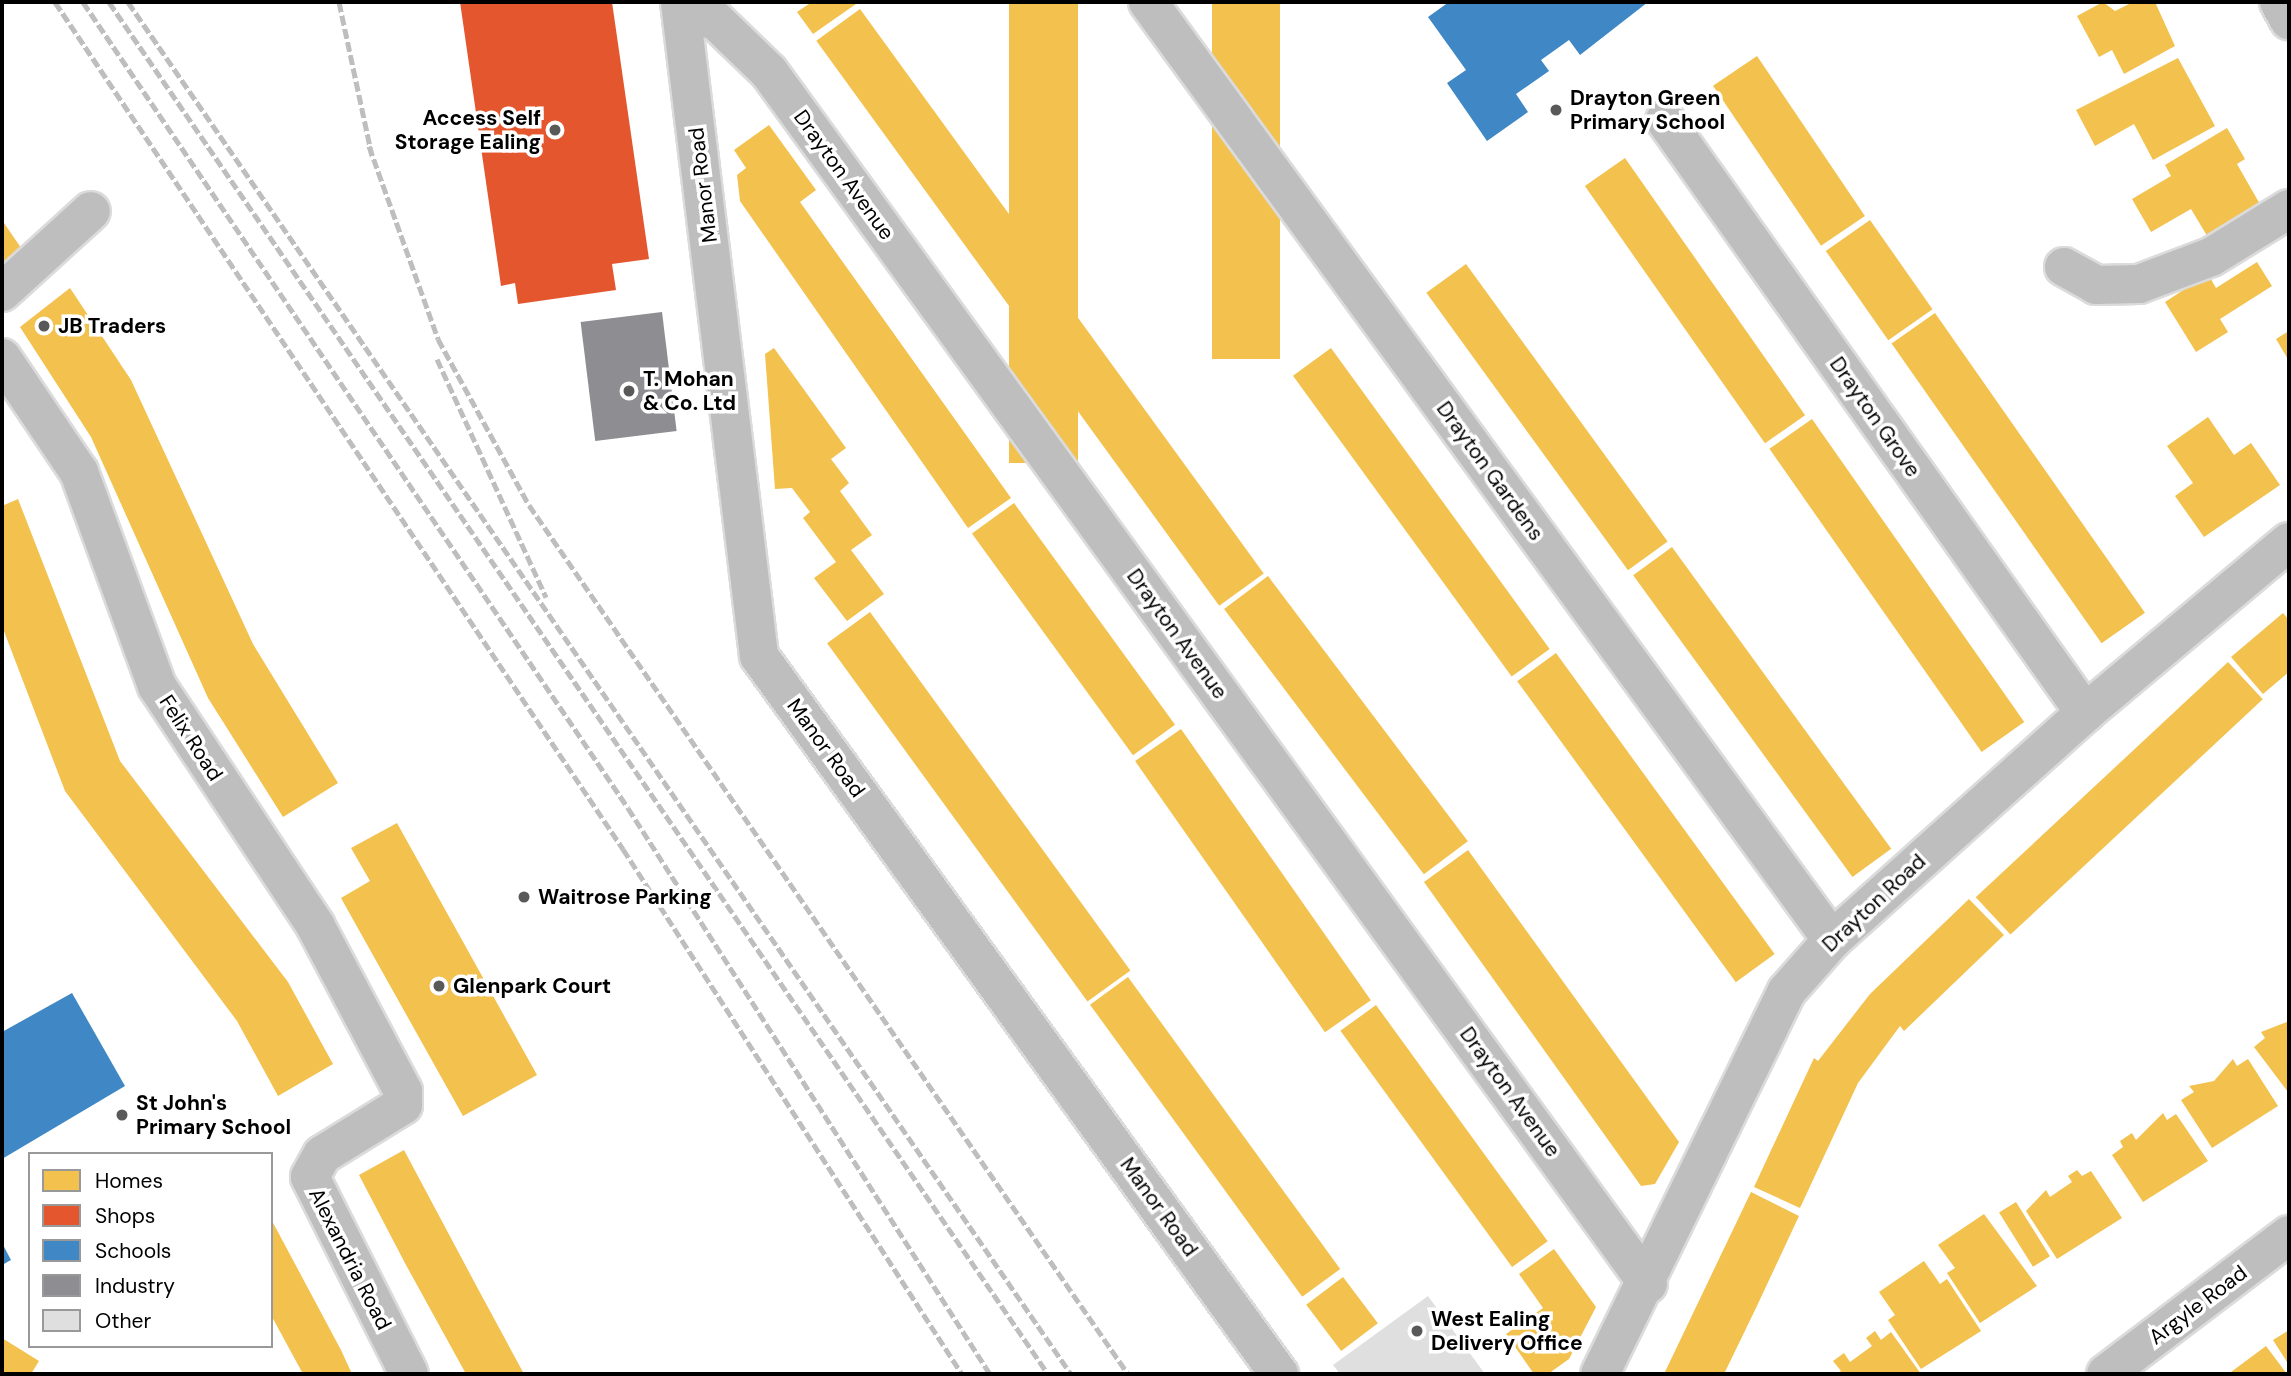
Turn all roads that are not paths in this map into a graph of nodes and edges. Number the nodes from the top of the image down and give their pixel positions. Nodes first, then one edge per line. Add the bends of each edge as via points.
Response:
1 (1148, 2) edge
2 (2279, 2) edge
3 (681, 9) edge
4 (2289, 20) edge
5 (1665, 120) dead end
6 (2289, 209) edge
7 (91, 211) dead end
8 (2064, 267) dead end
9 (2, 292) edge
10 (2, 358) edge
11 (2289, 542) edge
12 (2085, 713) junction
13 (1832, 940) junction
14 (403, 1105) joint
15 (2289, 1235) edge
16 (1648, 1284) junction
17 (409, 1374) edge
18 (1279, 1374) edge
19 (1600, 1374) edge
20 (2106, 1374) edge

1 - 13 street, Drayton Gardens
2 - 4 street
3 - 16 street, Drayton Avenue via 714,19 769,72
3 - 18 street, Manor Road via 759,656
5 - 12 street, Drayton Grove
6 - 8 street via 2211,257 2139,284 2096,285
7 - 9 street
10 - 14 street, Felix Road via 79,472 157,686 315,925 396,1073
11 - 12 street, Drayton Road
12 - 13 street, Drayton Road
13 - 16 street, Drayton Road via 1787,991
14 - 17 street, Alexandria Road via 322,1155 310,1177
15 - 20 street, Argyle Road
16 - 19 street, Drayton Road

